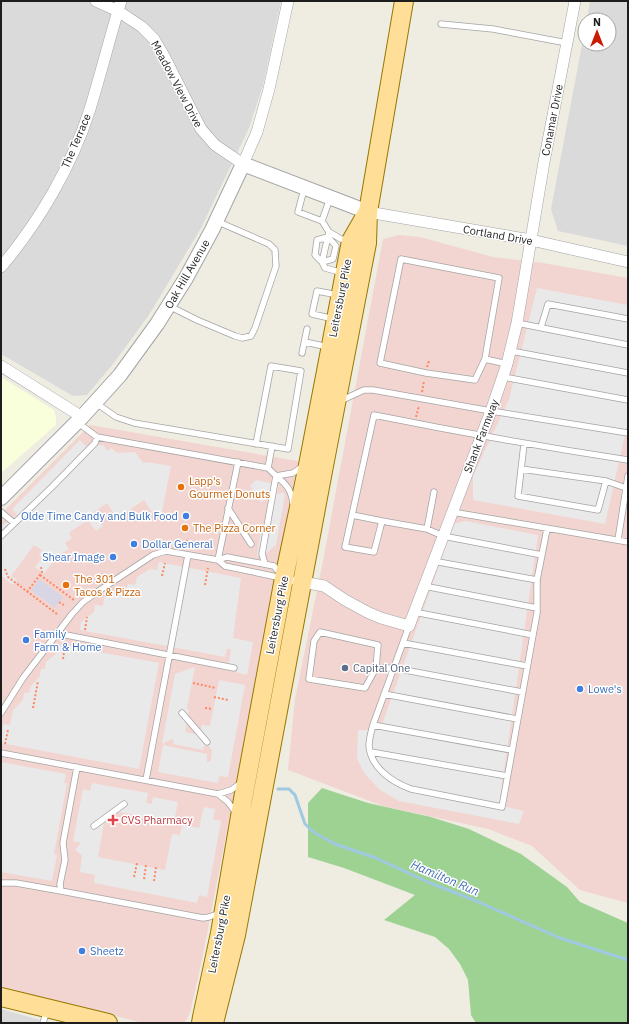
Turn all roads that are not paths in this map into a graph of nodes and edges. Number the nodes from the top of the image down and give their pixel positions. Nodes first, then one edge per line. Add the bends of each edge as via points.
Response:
1 (96, 1) edge
2 (288, 1) edge
3 (404, 1) edge
4 (575, 1) edge
5 (120, 6) edge
6 (441, 24) dead end
7 (567, 43) junction
8 (243, 164) junction
9 (305, 188) junction
10 (330, 198) junction
11 (368, 212) junction
12 (216, 220) junction
13 (322, 221) junction
14 (328, 235) junction
15 (351, 240) junction
16 (531, 240) junction
17 (322, 262) junction
18 (628, 262) edge
19 (1, 267) edge
20 (345, 274) junction
21 (341, 295) junction
22 (169, 306) junction
23 (336, 319) junction
24 (628, 319) edge
25 (517, 323) junction
26 (541, 327) junction
27 (307, 329) dead end
28 (304, 342) junction
29 (628, 345) edge
30 (330, 348) junction
31 (511, 351) junction
32 (302, 353) dead end
33 (485, 359) junction
34 (507, 364) junction
35 (1, 366) edge
36 (628, 373) edge
37 (503, 377) junction
38 (628, 400) edge
39 (95, 402) junction
40 (337, 402) junction
41 (491, 412) junction
42 (80, 419) junction
43 (628, 433) edge
44 (482, 435) junction
45 (97, 437) junction
46 (256, 444) junction
47 (524, 444) junction
48 (272, 446) junction
49 (310, 454) junction
50 (628, 460) edge
51 (238, 462) junction
52 (268, 468) junction
53 (521, 469) junction
54 (276, 476) junction
55 (628, 476) edge
56 (606, 481) junction
57 (626, 488) junction
58 (434, 492) dead end
59 (1, 498) edge
60 (228, 508) junction
61 (1, 512) edge
62 (452, 512) junction
63 (352, 515) junction
64 (296, 521) junction
65 (382, 521) junction
66 (14, 523) junction
67 (427, 529) junction
68 (547, 529) junction
69 (1, 536) edge
70 (443, 536) junction
71 (618, 540) junction
72 (628, 542) edge
73 (251, 544) dead end
74 (188, 555) junction
75 (542, 555) junction
76 (218, 560) junction
77 (433, 561) junction
78 (265, 564) junction
79 (284, 578) junction
80 (537, 580) junction
81 (303, 582) junction
82 (424, 586) junction
83 (537, 608) junction
84 (414, 612) junction
85 (409, 626) junction
86 (56, 633) junction
87 (533, 635) junction
88 (403, 643) junction
89 (169, 655) junction
90 (527, 666) junction
91 (234, 668) dead end
92 (376, 668) junction
93 (394, 668) junction
94 (522, 692) junction
95 (384, 694) junction
96 (182, 712) dead end
97 (1, 713) edge
98 (517, 719) junction
99 (373, 725) junction
100 (207, 742) dead end
101 (511, 750) junction
102 (371, 752) junction
103 (1, 753) edge
104 (77, 767) junction
105 (507, 776) junction
106 (247, 777) junction
107 (146, 780) junction
108 (218, 794) junction
109 (124, 804) dead end
110 (240, 820) junction
111 (94, 826) dead end
112 (1, 883) edge
113 (61, 891) junction
114 (224, 911) junction
115 (236, 935) junction
116 (1, 997) edge
117 (45, 1016) edge
118 (108, 1023) edge
119 (202, 1023) edge
120 (214, 1023) edge
121 (227, 1023) edge

1 - 5 street, Meadow View Drive
2 - 8 street, Oak Hill Avenue via 269,89 257,132
3 - 11 main road, Leitersburg Pike
4 - 7 street, Conamar Drive
5 - 8 street, Meadow View Drive via 154,39 200,129 215,145
5 - 19 street, The Terrace via 90,110 75,147 53,192
6 - 7 lane via 493,29
7 - 16 street, Conamar Drive
8 - 9 street, Meadow View Drive
8 - 12 street, Oak Hill Avenue
9 - 10 street, Meadow View Drive
9 - 13 lane via 298,212
10 - 11 street, Meadow View Drive
10 - 13 lane
11 - 15 main road, Leitersburg Pike
11 - 16 street, Cortland Drive
11 - 40 main road, Leitersburg Pike via 367,243
12 - 22 street, Oak Hill Avenue
12 - 22 lane via 269,244 275,250 276,266 251,336 235,336
13 - 14 lane
14 - 15 lane
14 - 17 lane
14 - 17 lane via 318,240 315,255
14 - 17 lane via 336,246 333,259
15 - 20 main road, Leitersburg Pike
16 - 18 street, Cortland Drive
16 - 25 street, Shank Farmway
17 - 20 lane via 325,268
20 - 21 main road, Leitersburg Pike
21 - 23 main road, Leitersburg Pike
21 - 23 lane via 317,291 312,314
22 - 39 street, Oak Hill Avenue via 120,375
23 - 30 main road, Leitersburg Pike
24 - 26 lane via 548,304
25 - 26 lane
25 - 31 street, Shank Farmway
26 - 29 lane
27 - 28 lane
28 - 30 lane
28 - 32 lane
30 - 49 main road, Leitersburg Pike
31 - 34 street, Shank Farmway
31 - 36 lane
33 - 33 lane via 475,380 380,363 401,259 499,278
33 - 34 lane
34 - 37 street, Shank Farmway
35 - 42 street
37 - 38 lane
37 - 41 street, Shank Farmway
39 - 42 street, Oak Hill Avenue
39 - 46 lane via 116,417 134,423
40 - 41 lane via 360,391 373,390
40 - 81 main road, Leitersburg Pike
41 - 43 lane
41 - 44 street, Shank Farmway
42 - 45 lane
42 - 59 street, Oak Hill Avenue
44 - 47 lane
44 - 62 street, Shank Farmway
44 - 63 lane via 374,415
45 - 51 lane
45 - 66 lane via 89,449
46 - 48 lane
46 - 48 lane via 271,366 301,371 288,449
47 - 50 lane
47 - 53 lane
48 - 52 lane
49 - 54 lane via 296,472
49 - 64 main road, Leitersburg Pike
51 - 52 lane
51 - 60 lane
52 - 54 lane
53 - 56 lane
53 - 56 lane via 518,496 598,510
54 - 64 lane via 290,489
54 - 78 lane via 262,552
55 - 57 lane
56 - 57 lane
57 - 71 lane
58 - 67 lane
60 - 73 lane
60 - 76 lane
61 - 66 lane
62 - 68 lane
62 - 70 street, Shank Farmway
63 - 65 lane
63 - 65 lane via 345,547 374,552
64 - 79 main road, Leitersburg Pike
65 - 67 lane
66 - 69 lane
67 - 70 lane
68 - 71 lane
68 - 75 lane
70 - 75 lane
70 - 77 street, Shank Farmway
71 - 72 lane
74 - 76 lane
74 - 86 lane via 166,551 156,553 80,605
74 - 89 lane
75 - 80 lane
76 - 78 lane via 228,557
76 - 79 lane via 225,566
77 - 80 lane
77 - 82 street, Shank Farmway
78 - 79 lane via 274,566
79 - 81 street
79 - 106 main road, Leitersburg Pike
80 - 83 lane
81 - 85 street via 324,586 367,612
81 - 115 main road, Leitersburg Pike
82 - 83 lane
82 - 84 street, Shank Farmway
83 - 87 lane
84 - 85 street, Shank Farmway
84 - 87 lane
85 - 88 lane
86 - 89 lane
86 - 97 lane via 18,684
87 - 90 lane
88 - 90 lane
88 - 93 lane
89 - 91 lane
89 - 107 lane
90 - 94 lane
92 - 92 lane via 365,688 309,679 314,641 320,632 378,645
92 - 93 lane
93 - 94 lane
93 - 95 lane
94 - 98 lane
95 - 98 lane
95 - 99 lane
96 - 100 lane
98 - 101 lane
99 - 101 lane
99 - 102 lane via 369,739
101 - 105 lane
102 - 105 lane
102 - 105 lane via 380,769 399,784 425,792 502,807
103 - 104 lane
104 - 107 lane
104 - 113 lane via 63,843
106 - 108 lane via 234,788
106 - 110 main road, Leitersburg Pike
107 - 108 lane
108 - 110 lane via 228,802
109 - 111 lane
110 - 114 main road, Leitersburg Pike
112 - 113 lane
113 - 114 lane via 188,916 206,918
114 - 119 main road, Leitersburg Pike
115 - 120 main road, Leitersburg Pike
115 - 121 main road via 227,993
116 - 117 main road
117 - 118 main road

